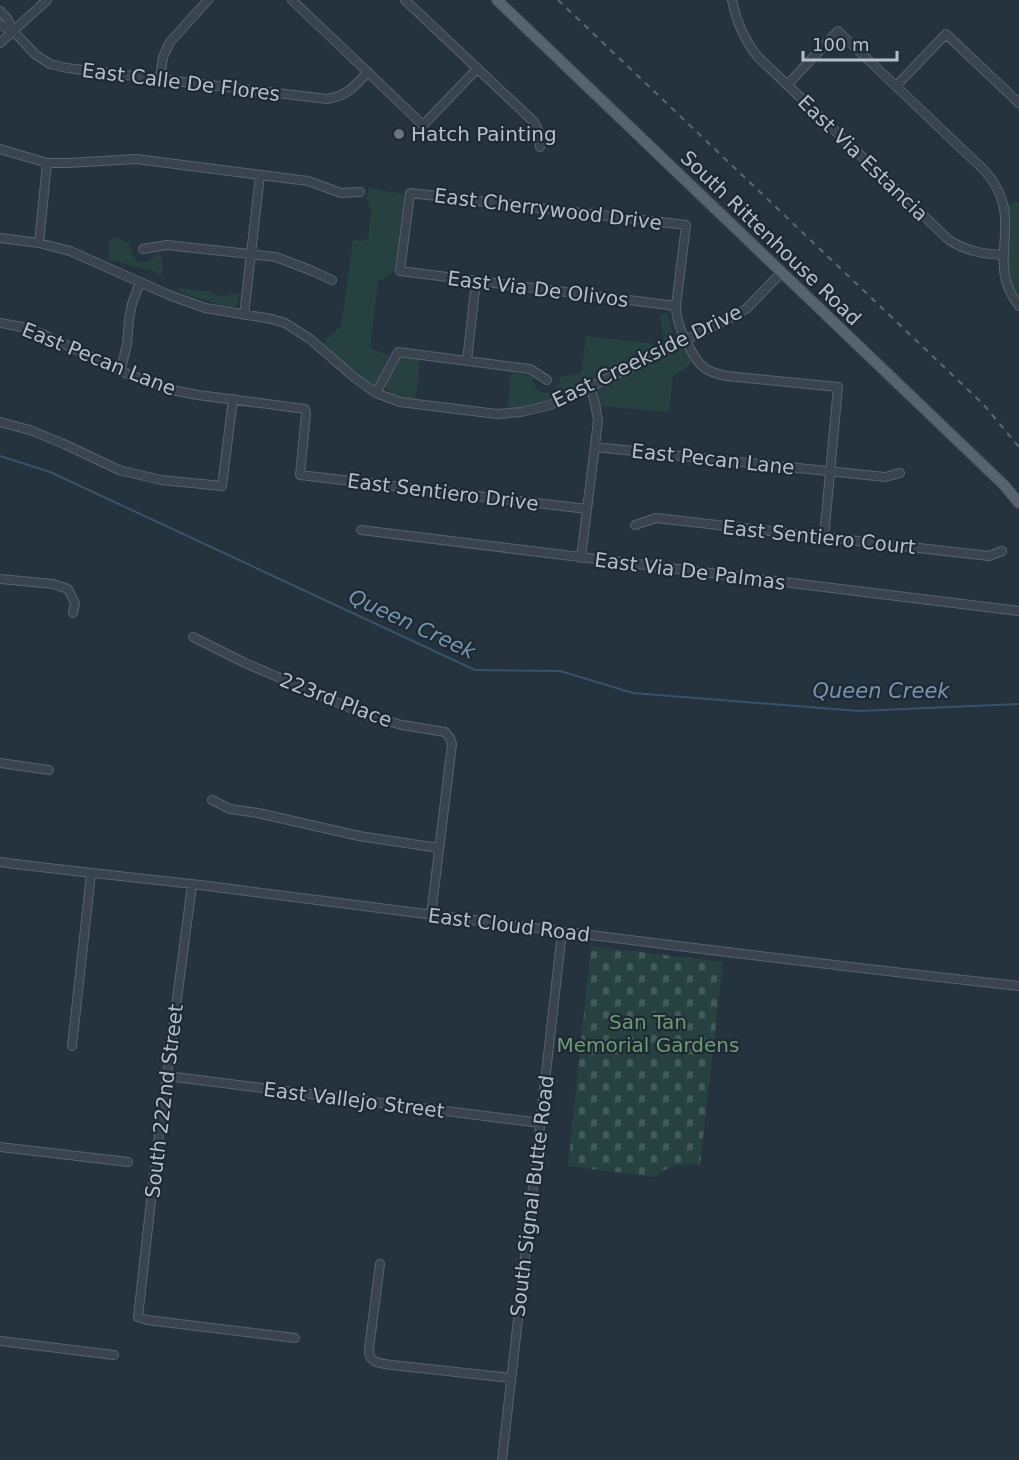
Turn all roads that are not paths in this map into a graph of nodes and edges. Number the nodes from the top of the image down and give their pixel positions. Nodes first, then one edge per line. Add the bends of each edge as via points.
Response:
1 (46, 0) edge
2 (208, 0) edge
3 (292, 0) edge
4 (405, 0) edge
5 (497, 0) edge
6 (732, 0) edge
7 (0, 11) edge
8 (0, 24) edge
9 (13, 31) junction
10 (0, 43) edge
11 (477, 69) junction
12 (368, 72) junction
13 (160, 78) junction
14 (787, 85) junction
15 (896, 86) junction
16 (1019, 103) edge
17 (540, 147) dead end
18 (0, 148) edge
19 (47, 163) junction
20 (260, 175) junction
21 (360, 192) dead end
22 (0, 238) edge
23 (39, 243) junction
24 (143, 249) dead end
25 (250, 254) junction
26 (1003, 255) junction
27 (400, 271) joint
28 (781, 273) junction
29 (332, 280) dead end
30 (476, 281) junction
31 (140, 282) junction
32 (675, 306) junction
33 (1019, 306) edge
34 (244, 315) junction
35 (0, 323) edge
36 (686, 339) junction
37 (466, 361) junction
38 (121, 369) junction
39 (547, 380) dead end
40 (590, 387) junction
41 (376, 393) junction
42 (233, 399) junction
43 (0, 422) edge
44 (595, 447) junction
45 (831, 470) junction
46 (900, 473) dead end
47 (300, 475) joint
48 (1019, 503) edge
49 (587, 509) junction
50 (635, 525) dead end
51 (361, 530) dead end
52 (824, 537) junction
53 (1002, 551) dead end
54 (581, 558) junction
55 (0, 579) edge
56 (1019, 611) edge
57 (73, 613) dead end
58 (193, 637) dead end
59 (0, 763) edge
60 (49, 770) dead end
61 (212, 800) dead end
62 (439, 848) junction
63 (0, 862) edge
64 (91, 874) junction
65 (192, 885) junction
66 (431, 915) junction
67 (562, 932) junction
68 (1019, 986) edge
69 (72, 1046) dead end
70 (167, 1076) junction
71 (541, 1123) junction
72 (0, 1147) edge
73 (128, 1162) dead end
74 (380, 1264) dead end
75 (295, 1338) dead end
76 (0, 1341) edge
77 (114, 1354) dead end
78 (511, 1378) junction
79 (502, 1460) edge

1 - 9 street
2 - 13 street via 170,42
3 - 12 street
4 - 11 street
5 - 28 main road, South Rittenhouse Road
6 - 14 street, East Via Estancia via 741,31 757,56
7 - 9 street
8 - 9 street, East Calle De Flores
9 - 10 street
9 - 13 street, East Calle De Flores via 36,56 50,64
11 - 12 street via 423,125
11 - 17 street via 534,122
12 - 13 street, East Calle De Flores via 340,97 327,99
14 - 15 street via 838,31
14 - 26 street, East Via Estancia via 949,240 974,252
15 - 16 street via 946,34
15 - 26 street via 995,184 1004,210
18 - 19 street
19 - 20 street via 136,159
19 - 23 street
20 - 21 street via 308,181 341,193
20 - 25 street
22 - 23 street, East Creekside Drive
23 - 31 street, East Creekside Drive via 70,251
24 - 25 street via 167,244
25 - 29 street via 276,257
25 - 34 street
26 - 33 street via 1005,280
27 - 30 street, East Via De Olivos
27 - 32 street, East Cherrywood Drive via 410,193 686,225
28 - 36 street, East Creekside Drive via 741,312
28 - 48 main road, South Rittenhouse Road
30 - 32 street, East Via De Olivos
30 - 37 street
31 - 34 street, East Creekside Drive via 187,303
31 - 38 street via 132,304
32 - 36 street
34 - 41 street, East Creekside Drive via 272,319 298,330
35 - 38 street, East Pecan Lane via 45,335
36 - 40 street, East Creekside Drive
36 - 45 street via 699,363 718,375 838,387
37 - 39 street via 530,369
37 - 41 street via 398,352
38 - 42 street, East Pecan Lane via 172,390
40 - 41 street, East Creekside Drive via 550,405 506,414 400,402
40 - 44 street via 598,422
42 - 43 street via 222,486 160,480 119,470 30,430
42 - 47 street, East Pecan Lane via 305,409
44 - 45 street, East Pecan Lane
44 - 49 street
45 - 46 street, East Pecan Lane via 885,477
45 - 52 street
47 - 49 street, East Sentiero Drive
49 - 54 street
50 - 52 street, East Sentiero Court via 656,518
51 - 54 street, East Via De Palmas
52 - 53 street, East Sentiero Court via 989,556
54 - 56 street, East Via De Palmas
55 - 57 street via 68,589 75,603
58 - 62 street, 223rd Place via 369,716 445,732 452,744
59 - 60 street
61 - 62 street via 230,809 358,836
62 - 66 street, 223rd Place
63 - 64 street, East Cloud Road
64 - 65 street, East Cloud Road
64 - 69 street
65 - 66 street, East Cloud Road
65 - 70 street, South 222nd Street
66 - 67 street, East Cloud Road
67 - 68 street, East Cloud Road
67 - 71 street, South Signal Butte Road
70 - 71 street, East Vallejo Street
70 - 75 street, South 222nd Street via 138,1317
71 - 78 street, South Signal Butte Road
72 - 73 street
74 - 78 street via 370,1359 392,1365
76 - 77 street
78 - 79 street, South Signal Butte Road

